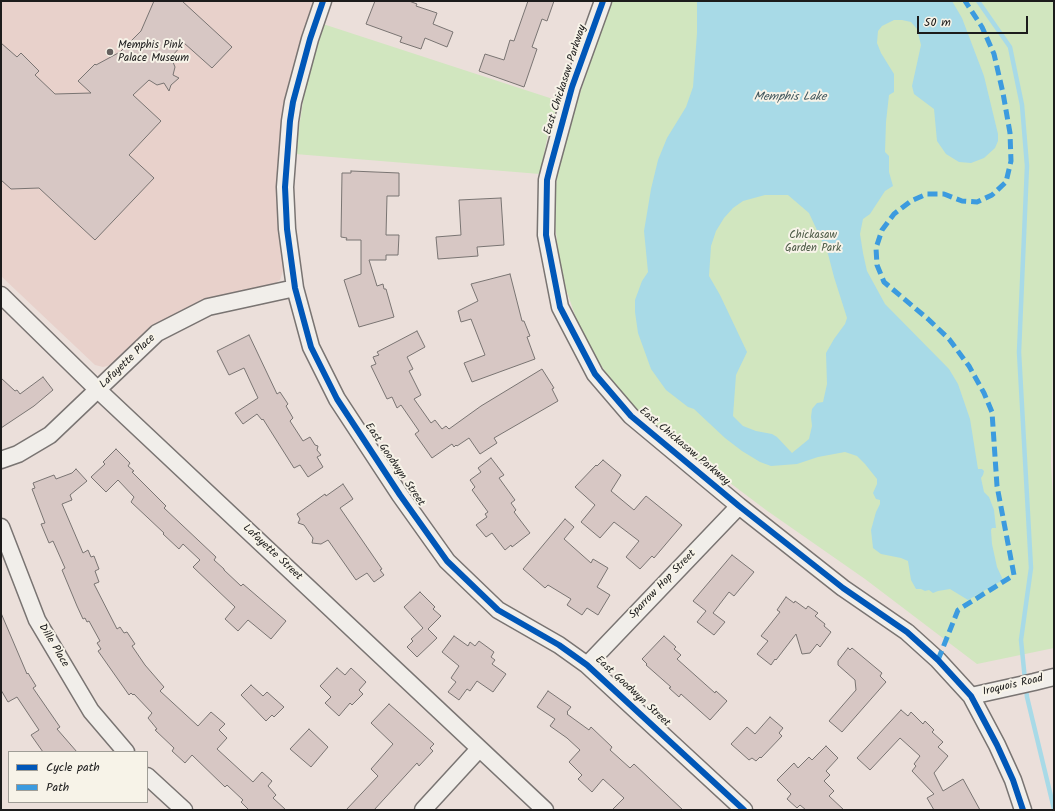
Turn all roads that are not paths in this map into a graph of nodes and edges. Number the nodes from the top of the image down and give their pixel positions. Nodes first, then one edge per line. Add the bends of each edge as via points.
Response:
1 (323, 1) edge
2 (603, 1) edge
3 (295, 288) junction
4 (1, 295) edge
5 (98, 390) junction
6 (1, 460) edge
7 (739, 506) junction
8 (1, 528) edge
9 (587, 664) junction
10 (1054, 676) edge
11 (971, 696) junction
12 (479, 749) junction
13 (125, 751) edge
14 (148, 777) edge
15 (184, 810) edge
16 (423, 810) edge
17 (545, 810) edge
18 (744, 810) edge
19 (1023, 810) edge

1 - 3 street, East Goodwyn Street via 297,84 290,121 285,187 287,229
2 - 7 street, East Chickasaw Parkway via 570,94 547,180 546,235 560,307 595,374 631,416
3 - 5 street, Lafayette Place via 208,307 157,333
3 - 9 street, East Goodwyn Street via 311,347 337,399 447,561 498,610
4 - 5 street, Lafayette Street
5 - 6 street, Lafayette Place via 50,435 18,454
5 - 12 street, Lafayette Street
7 - 9 street, Sparrow Hop Street
7 - 11 street, East Chickasaw Parkway via 844,588 907,632 938,660
8 - 13 street, Dille Place via 37,620 91,711
9 - 18 street, East Goodwyn Street
10 - 11 street, Iroquois Road
11 - 19 street, East Chickasaw Parkway via 1013,780
12 - 16 street
12 - 17 street, Lafayette Street
14 - 15 street

